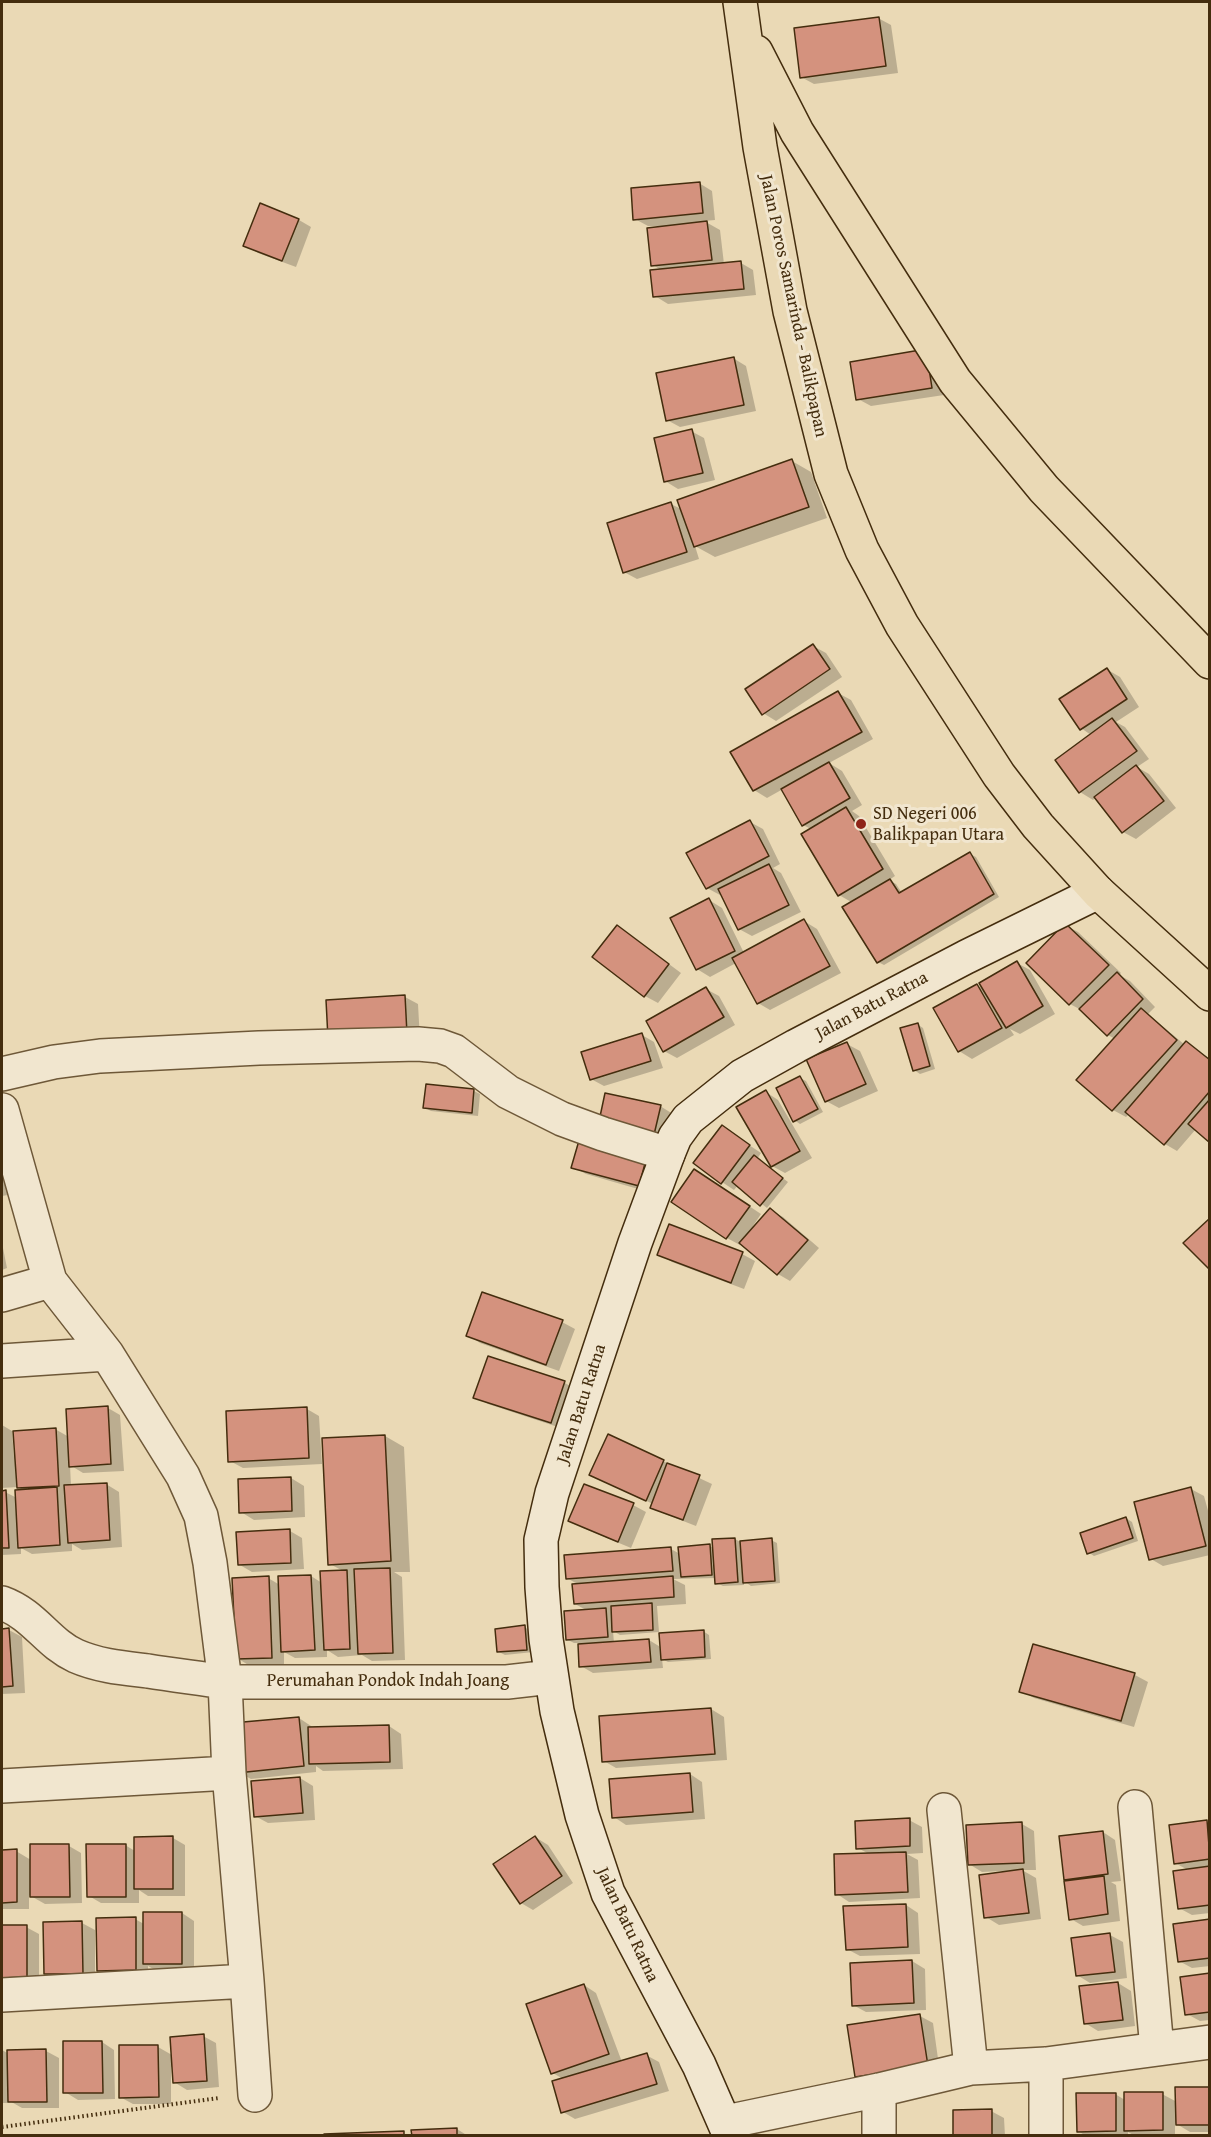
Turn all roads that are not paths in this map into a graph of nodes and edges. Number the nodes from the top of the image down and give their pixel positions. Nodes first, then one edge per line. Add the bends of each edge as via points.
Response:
1 (742, 15) edge
2 (1209, 662) edge
3 (1098, 892) junction
4 (1209, 994) edge
5 (2, 1074) edge
6 (2, 1110) edge
7 (668, 1154) junction
8 (50, 1281) junction
9 (2, 1295) edge
10 (107, 1354) junction
11 (2, 1361) edge
12 (2, 1604) edge
13 (551, 1677) junction
14 (225, 1682) junction
15 (229, 1773) junction
16 (2, 1786) edge
17 (1135, 1807) dead end
18 (944, 1810) dead end
19 (247, 1981) junction
20 (2, 1995) edge
21 (1209, 2042) edge
22 (1157, 2049) junction
23 (1046, 2064) junction
24 (971, 2068) junction
25 (879, 2090) junction
26 (255, 2096) road end
27 (728, 2129) edge
28 (879, 2136) edge
29 (1046, 2136) edge

1 - 2 highway, Jalan Poros Samarinda - Balikpapan via 797,132 955,381 1044,489
1 - 3 highway, Jalan Poros Samarinda - Balikpapan via 760,147 790,311 825,453 840,496 862,550 902,626 999,776
3 - 4 highway, Jalan Poros Samarinda - Balikpapan
3 - 7 street, Jalan Batu Ratna via 966,957 742,1077 688,1119
5 - 7 street via 100,1056 259,1048 440,1046 454,1051 508,1092 562,1119
6 - 8 street
7 - 13 street, Jalan Batu Ratna via 552,1493 543,1531 542,1587
8 - 9 street
8 - 10 street
10 - 11 street
10 - 14 street via 183,1476 201,1516
12 - 14 street, Perumahan Pondok Indah Joang via 35,1622 75,1656 102,1665
13 - 14 street, Perumahan Pondok Indah Joang via 507,1682
13 - 27 street, Jalan Batu Ratna via 582,1815 608,1893 699,2065
14 - 15 street
15 - 16 street
15 - 19 street
17 - 22 street
18 - 24 street
19 - 20 street
19 - 26 street
21 - 22 street
22 - 23 street
23 - 24 street
23 - 29 street
24 - 25 street
25 - 27 street
25 - 28 street

